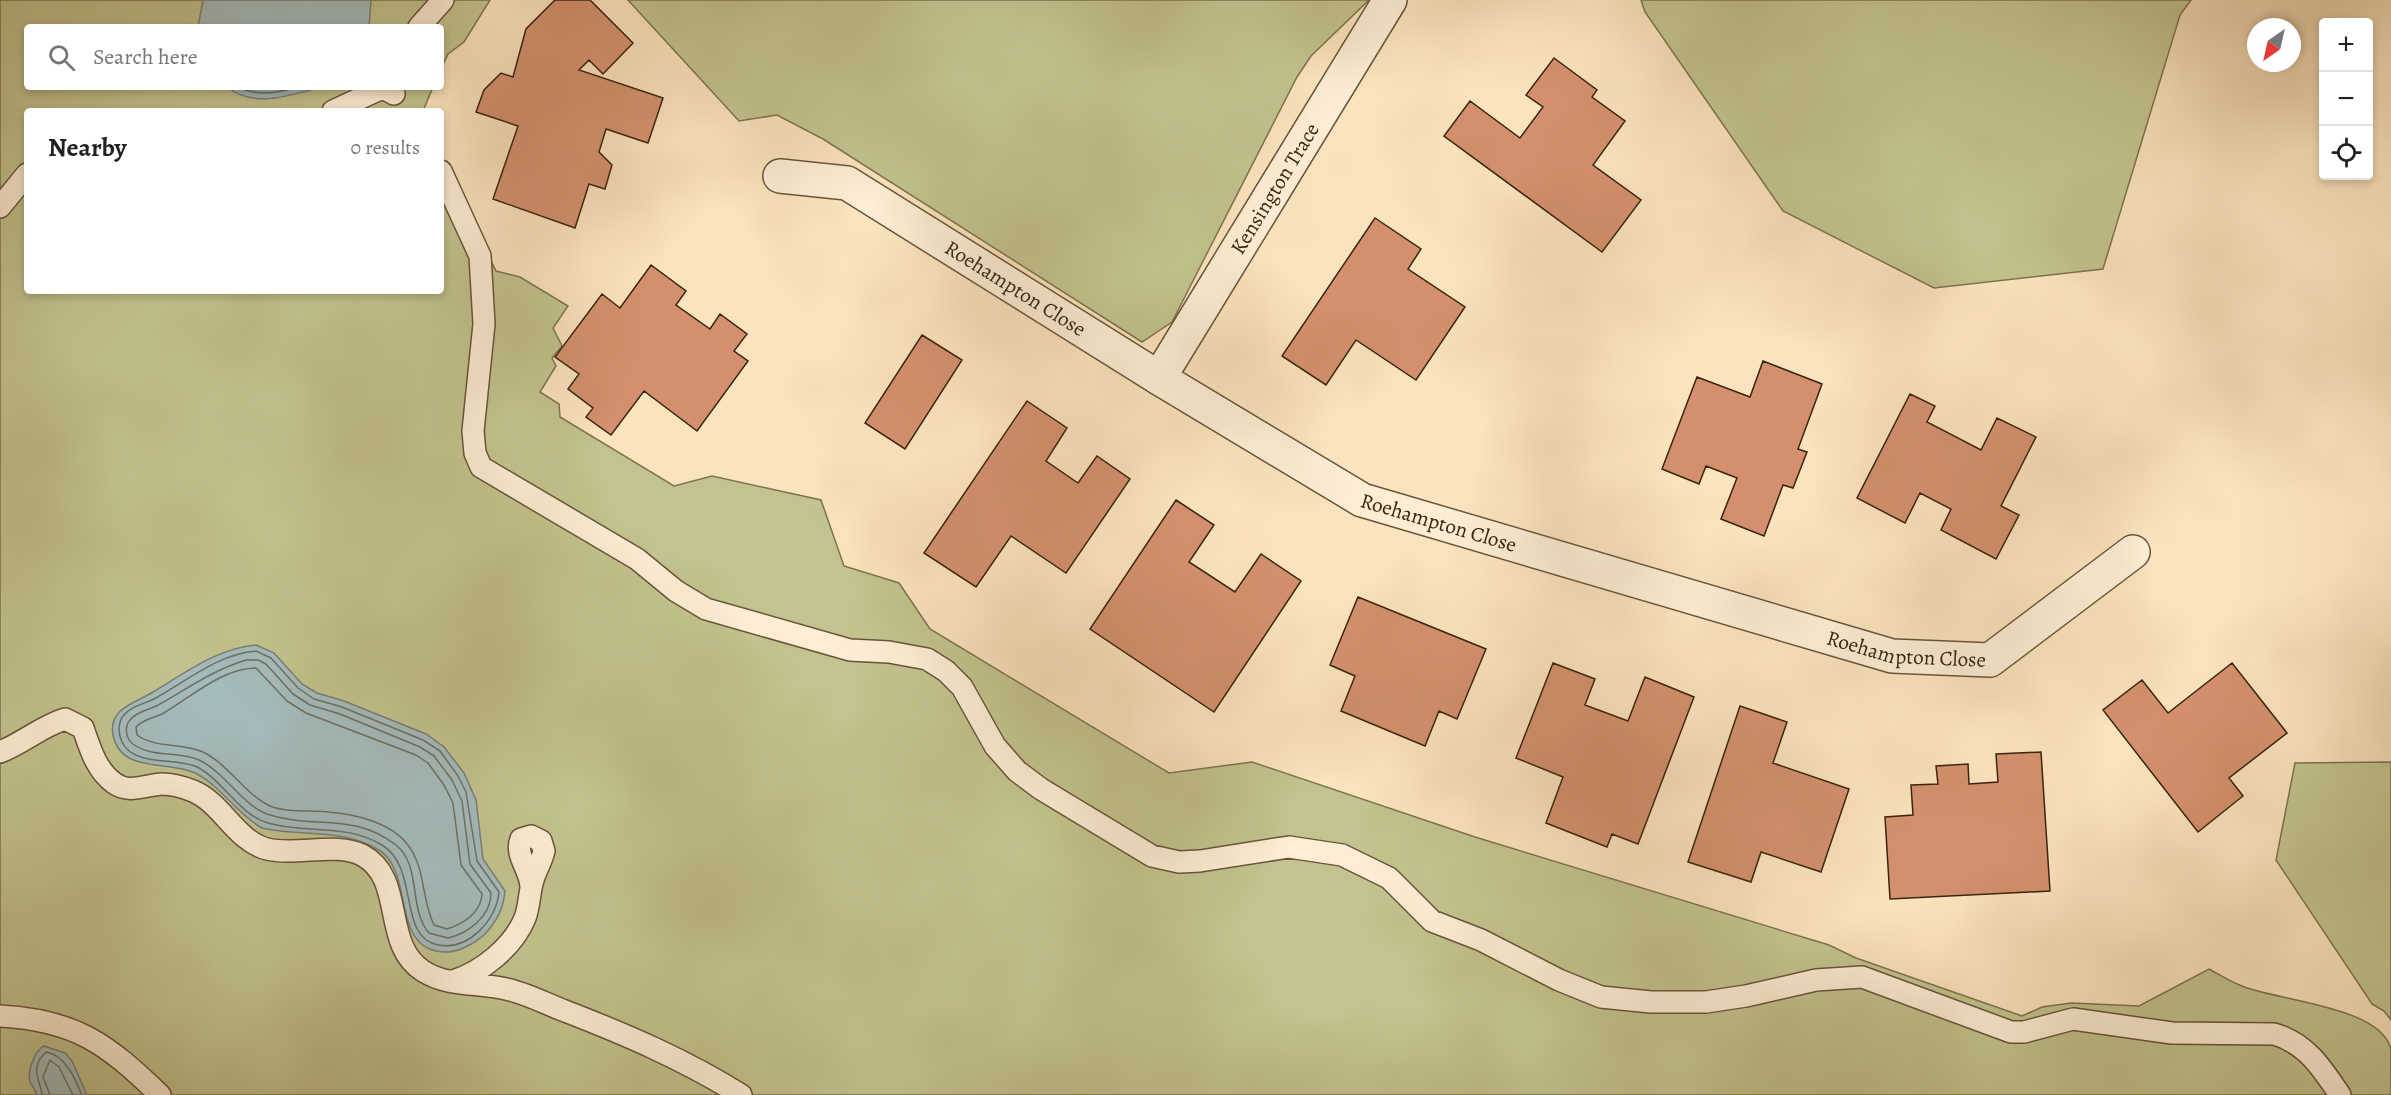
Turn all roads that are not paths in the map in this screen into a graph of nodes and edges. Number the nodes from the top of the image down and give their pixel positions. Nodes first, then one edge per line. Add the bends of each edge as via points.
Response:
1 (442, 0) edge
2 (1390, 0) edge
3 (422, 24) edge
4 (378, 90) edge
5 (339, 108) edge
6 (780, 176) dead end
7 (24, 178) edge
8 (444, 178) edge
9 (0, 207) edge
10 (1160, 378) junction
11 (2133, 552) dead end
12 (0, 752) edge
13 (531, 889) dead end
14 (449, 982) junction
15 (0, 1016) edge
16 (160, 1095) edge
17 (741, 1095) edge
18 (2340, 1095) edge

1 - 3 lane
2 - 10 street, Kensington Trace
4 - 5 lane
6 - 10 street, Roehampton Close via 848,183
7 - 9 lane
8 - 18 lane via 480,256 484,324 473,431 474,453 481,467 638,559 676,591 706,609 850,650 927,659 962,687 995,746 1017,771 1146,853 1179,862 1289,847 1342,855 1389,878 1432,921 1601,997 1706,1002 1816,980 1862,977 2011,1032 2073,1019 2172,1033 2274,1034 2307,1051
10 - 11 street, Roehampton Close via 1362,500 1892,656 1990,660
12 - 14 lane via 65,719 83,728 98,764 118,785 136,789 172,785 191,790 211,802 242,834 264,848 360,854 375,864 383,876 400,945 417,967
13 - 14 lane via 524,919 506,945 472,974
14 - 17 lane via 507,989 610,1028 674,1055
15 - 16 lane via 78,1031 111,1051

